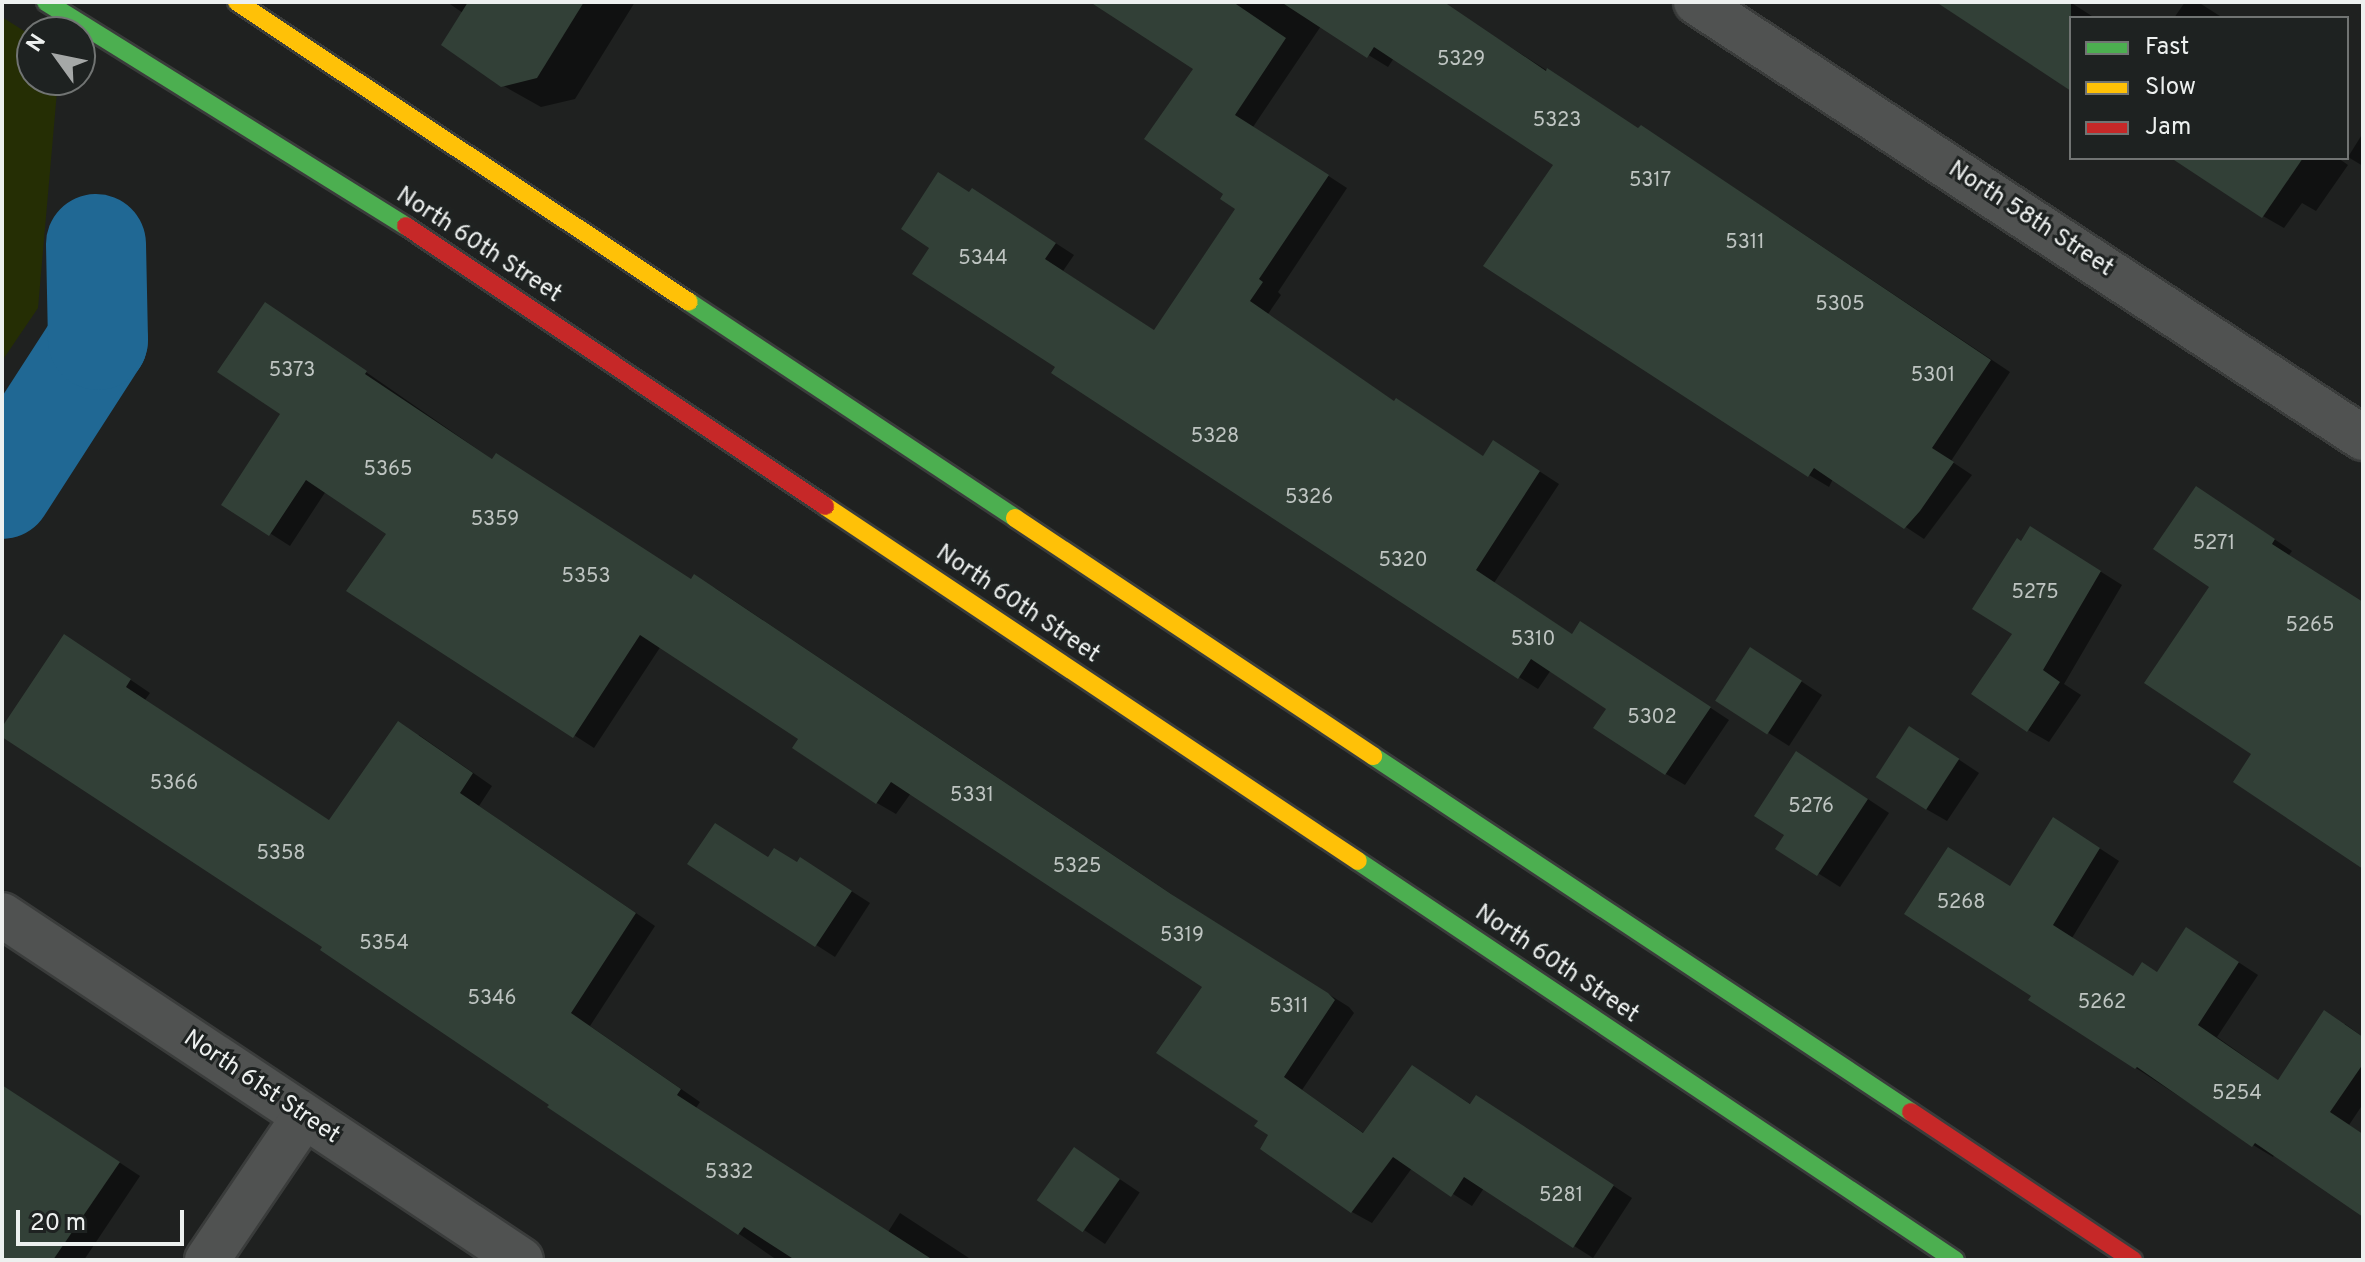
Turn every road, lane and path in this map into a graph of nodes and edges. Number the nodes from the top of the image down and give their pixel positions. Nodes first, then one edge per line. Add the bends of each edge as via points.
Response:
1 (46, 2) edge
2 (237, 2) edge
3 (1696, 2) edge
4 (2363, 438) edge
5 (2, 915) edge
6 (304, 1117) junction
7 (207, 1260) edge
8 (521, 1260) edge
9 (1955, 1260) edge
10 (2133, 1260) edge

1 - 9 main road, North 60th Street via 398,221
2 - 10 main road
3 - 4 street, North 58th Street
5 - 6 street, North 61st Street
6 - 7 street
6 - 8 street, North 61st Street

